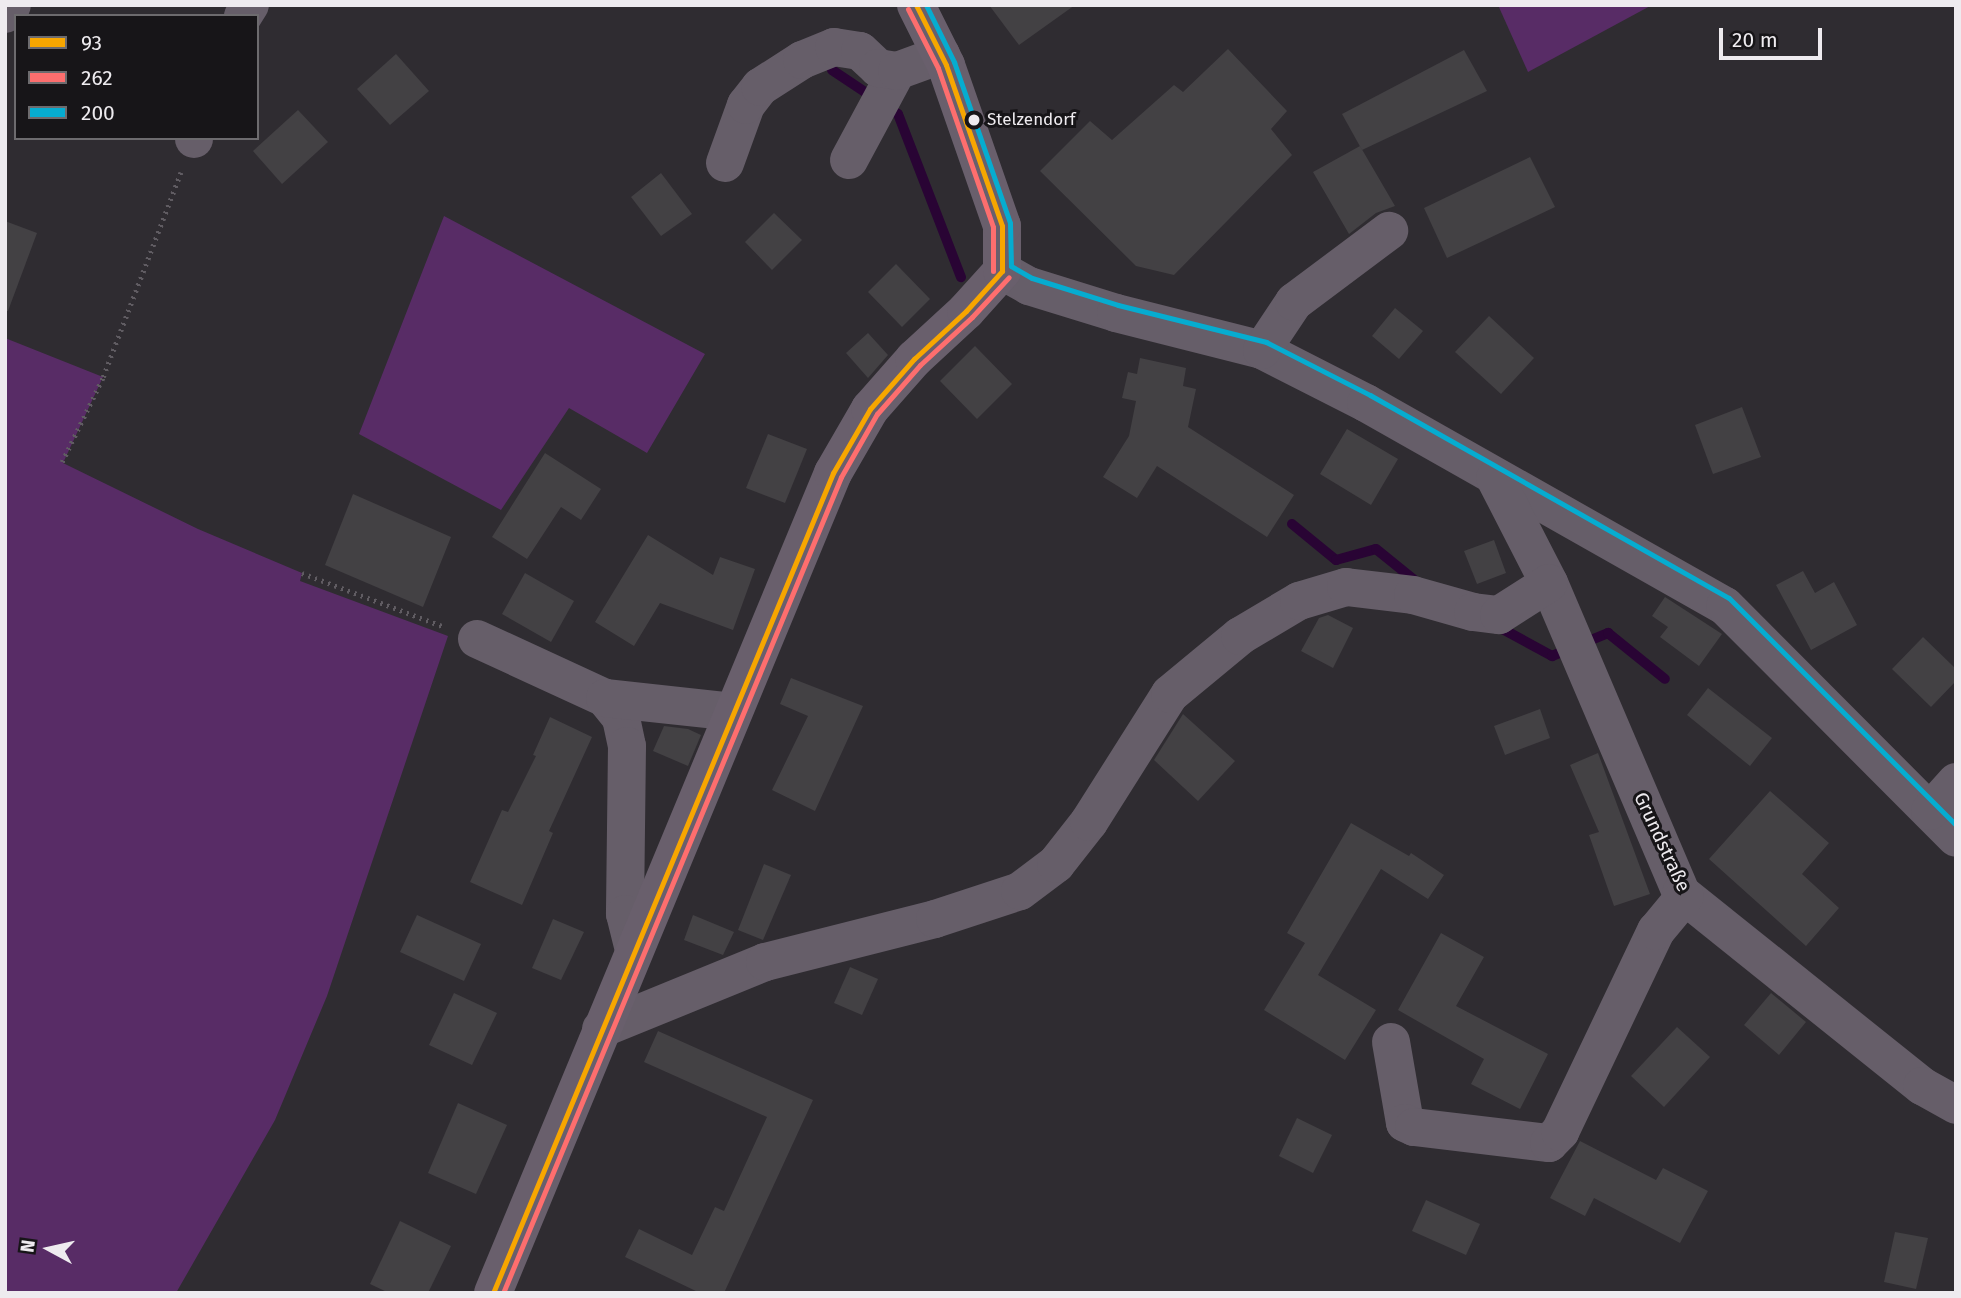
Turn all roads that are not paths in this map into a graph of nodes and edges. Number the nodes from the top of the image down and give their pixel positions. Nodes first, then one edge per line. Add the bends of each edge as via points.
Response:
1 (12, 5) edge
2 (916, 5) edge
3 (5, 13) edge
4 (941, 55) junction
5 (897, 71) junction
6 (849, 160) dead end
7 (725, 163) dead end
8 (1389, 231) dead end
9 (1002, 271) junction
10 (1262, 350) junction
11 (1495, 478) junction
12 (1549, 583) junction
13 (477, 639) road end
14 (606, 698) junction
15 (733, 712) junction
16 (1956, 782) edge
17 (1930, 811) junction
18 (1956, 838) edge
19 (1685, 896) junction
20 (634, 951) junction
21 (601, 1029) junction
22 (1391, 1042) dead end
23 (1956, 1105) edge
24 (493, 1293) edge

1 - 3 street
2 - 4 main road
4 - 5 street
4 - 9 main road via 1002,226
5 - 6 street
5 - 7 street via 878,68 860,51 834,47 802,60 760,87 746,105
8 - 10 street via 1294,302
9 - 10 street via 1029,286 1116,313
9 - 15 main road via 870,409 833,473
10 - 11 street via 1366,403
11 - 12 street, Grundstraße
11 - 17 street via 1725,606
12 - 19 street, Grundstraße
12 - 21 street via 1499,615 1413,595 1346,587 1299,601 1240,636 1170,694 1089,822 1056,864 1020,891 935,919 765,962
13 - 14 street
14 - 15 street
14 - 20 street via 621,718 627,746 625,914
15 - 20 main road
16 - 17 street
17 - 18 street
19 - 22 street via 1656,932 1560,1132 1549,1143 1405,1123
19 - 23 street, Grundstraße via 1922,1086
20 - 21 main road
21 - 24 main road

